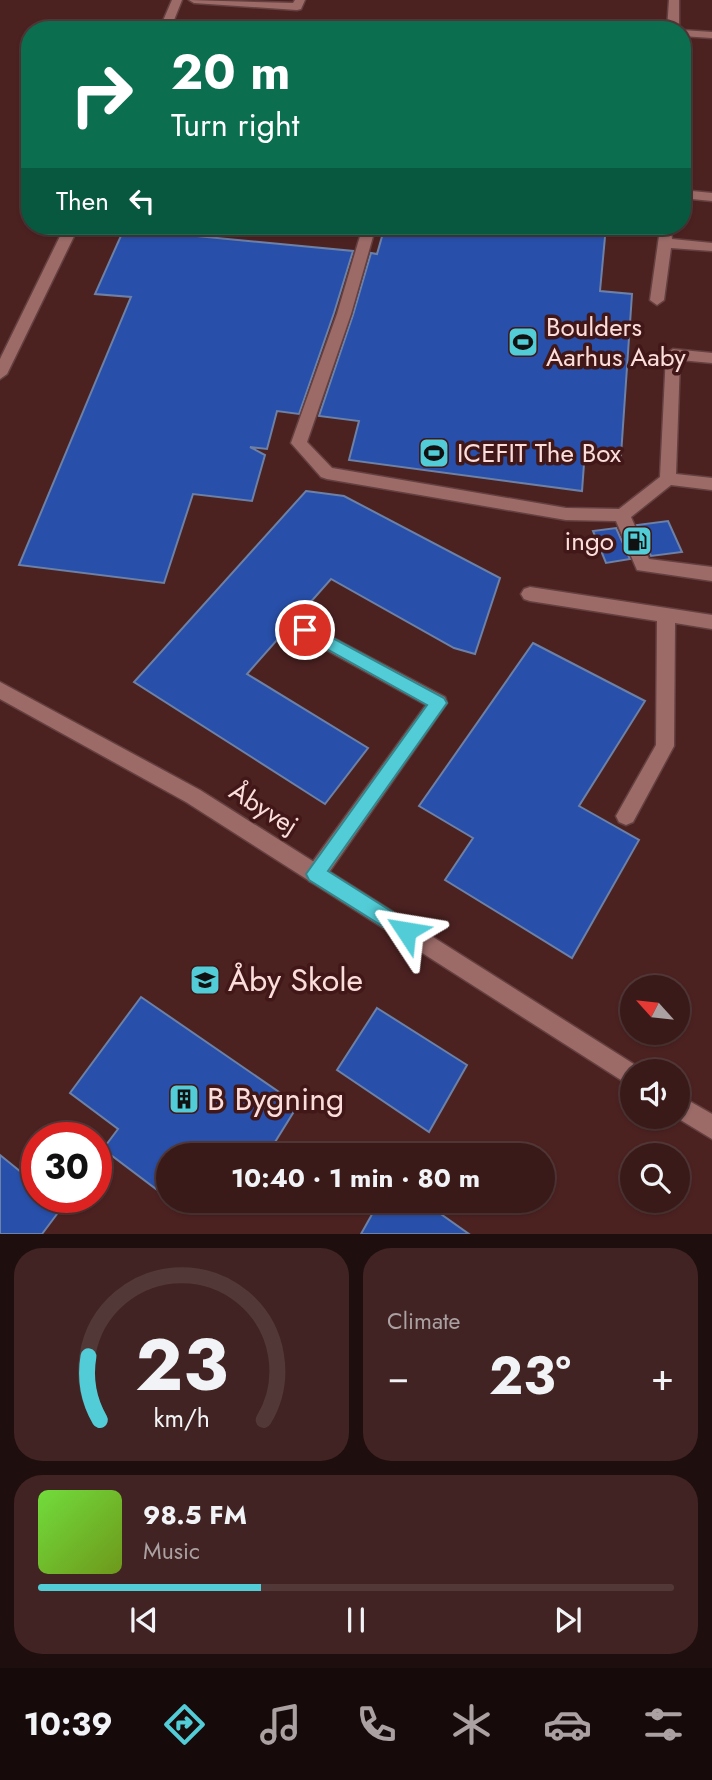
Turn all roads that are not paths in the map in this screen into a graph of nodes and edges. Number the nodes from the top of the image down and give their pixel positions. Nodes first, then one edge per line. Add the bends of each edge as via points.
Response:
1 (177, 0) edge
2 (194, 0) edge
3 (300, 0) edge
4 (674, 0) edge
5 (168, 21) edge
6 (673, 21) edge
7 (691, 34) edge
8 (712, 36) edge
9 (691, 195) edge
10 (712, 197) edge
11 (68, 235) edge
12 (366, 235) edge
13 (666, 235) edge
14 (665, 243) junction
15 (712, 247) edge
16 (657, 300) dead end
17 (712, 358) edge
18 (0, 374) edge
19 (668, 480) junction
20 (712, 484) edge
21 (622, 515) junction
22 (712, 574) edge
23 (530, 594) dead end
24 (666, 616) junction
25 (712, 622) edge
26 (305, 630) dead end
27 (0, 690) edge
28 (626, 816) dead end
29 (316, 874) junction
30 (620, 1068) edge
31 (690, 1113) edge
32 (712, 1127) edge

1 - 5 street
2 - 3 street via 298,8
4 - 6 street
7 - 8 street
9 - 10 street
11 - 18 street
12 - 21 street via 299,443 327,473 566,514
13 - 14 street
14 - 15 street
14 - 16 street
17 - 19 street via 673,354
19 - 20 street
19 - 21 street
21 - 22 street via 643,565
23 - 24 street
24 - 25 street
24 - 28 street via 665,746
26 - 29 street via 438,703
27 - 29 street, Åbyvej via 193,796
29 - 30 street, Åbyvej
31 - 32 street

